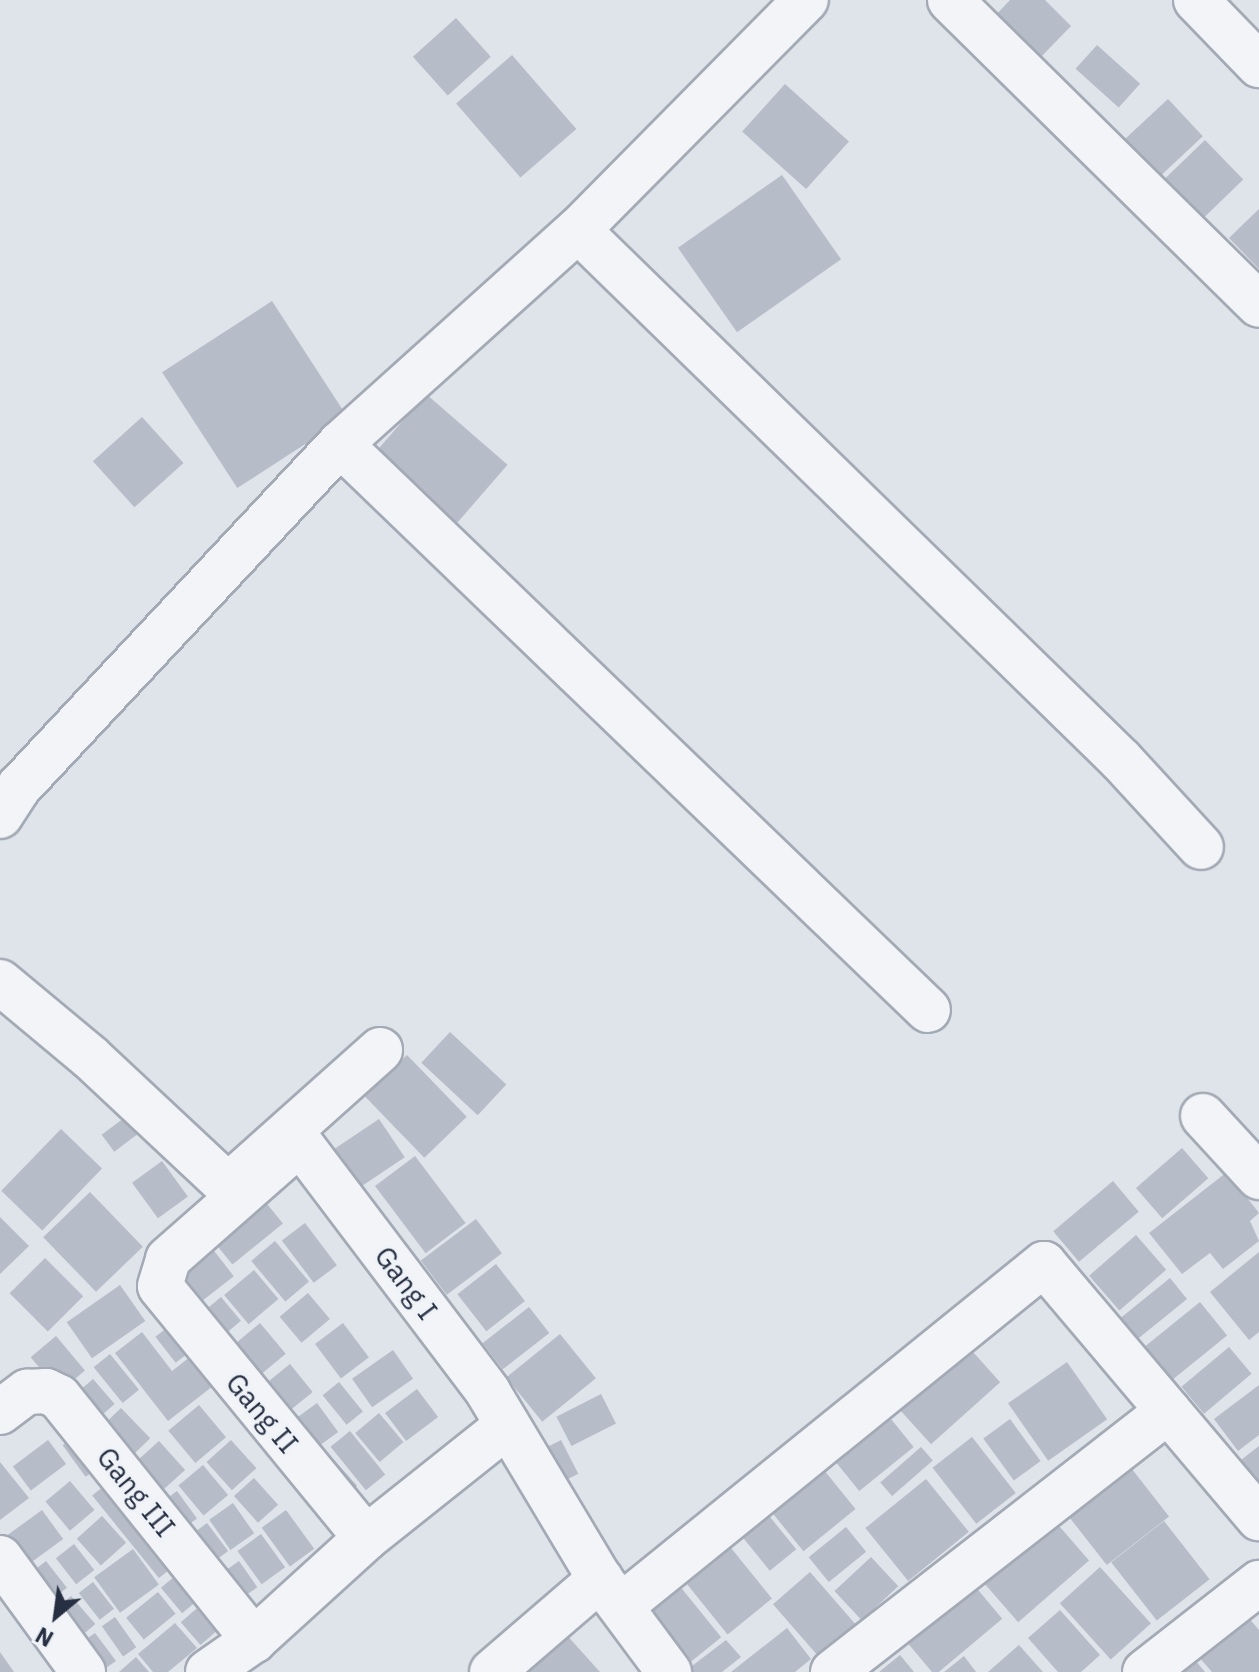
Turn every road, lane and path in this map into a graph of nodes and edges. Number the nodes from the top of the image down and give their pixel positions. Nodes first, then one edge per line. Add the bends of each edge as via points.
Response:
1 (806, 0) edge
2 (950, 0) edge
3 (1196, 0) edge
4 (1259, 65) edge
5 (578, 230) junction
6 (1259, 305) edge
7 (340, 444) junction
8 (0, 816) edge
9 (1201, 847) dead end
10 (0, 982) edge
11 (928, 1010) dead end
12 (380, 1050) dead end
13 (1203, 1116) dead end
14 (282, 1152) junction
15 (1259, 1177) edge
16 (1168, 1411) junction
17 (0, 1412) edge
18 (508, 1425) junction
19 (1259, 1518) edge
20 (366, 1538) junction
21 (0, 1558) edge
22 (1259, 1583) edge
23 (610, 1592) junction
24 (254, 1640) junction
25 (83, 1672) edge
26 (208, 1672) edge
27 (492, 1672) edge
28 (669, 1672) edge
29 (833, 1672) edge
30 (1145, 1672) edge

1 - 5 street
2 - 6 street
3 - 4 street
5 - 7 street
5 - 9 street via 1121,760
7 - 8 street via 19,787
7 - 11 street
10 - 14 street via 90,1057 228,1186
12 - 14 street
13 - 15 street
14 - 18 street, Gang I
14 - 20 street, Gang II via 168,1259 160,1286
16 - 19 street
16 - 23 street via 1044,1264
16 - 29 street
17 - 24 street, Gang III via 27,1392 59,1397
18 - 20 street
18 - 23 street, Gang I
20 - 24 street
21 - 25 street
22 - 30 street
23 - 27 street
23 - 28 street, Gang I
24 - 26 street

